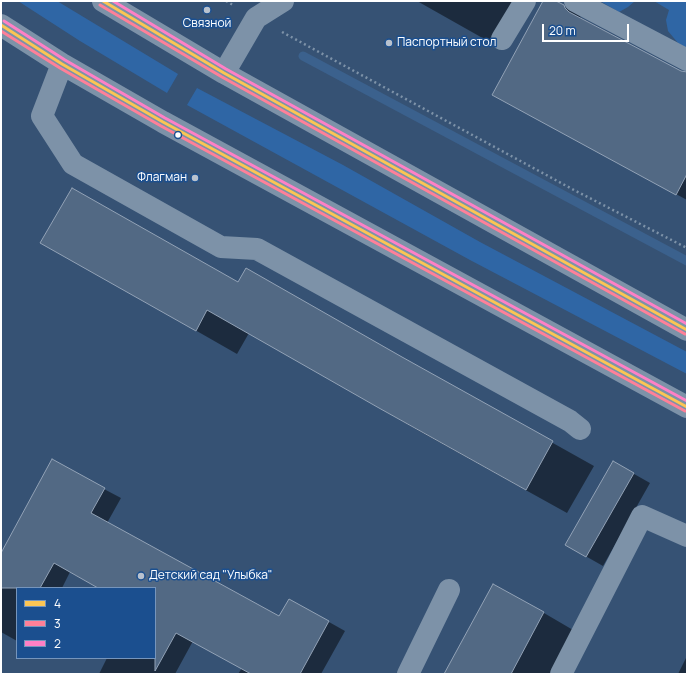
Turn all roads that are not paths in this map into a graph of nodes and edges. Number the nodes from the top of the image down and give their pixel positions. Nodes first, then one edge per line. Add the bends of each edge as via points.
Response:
1 (103, 1) edge
2 (283, 1) edge
3 (525, 1) edge
4 (575, 1) edge
5 (1, 25) edge
6 (502, 39) dead end
7 (687, 60) edge
8 (62, 64) junction
9 (224, 73) junction
10 (687, 330) edge
11 (687, 407) edge
12 (580, 429) dead end
13 (687, 536) edge
14 (449, 590) dead end
15 (408, 674) edge
16 (562, 674) edge

1 - 9 street
2 - 9 street via 256,18
3 - 6 street
4 - 7 street
5 - 8 street
8 - 11 street via 163,122
8 - 12 street via 42,116 73,164 220,247 257,249 570,421
9 - 10 street
13 - 16 street via 642,516
14 - 15 street

